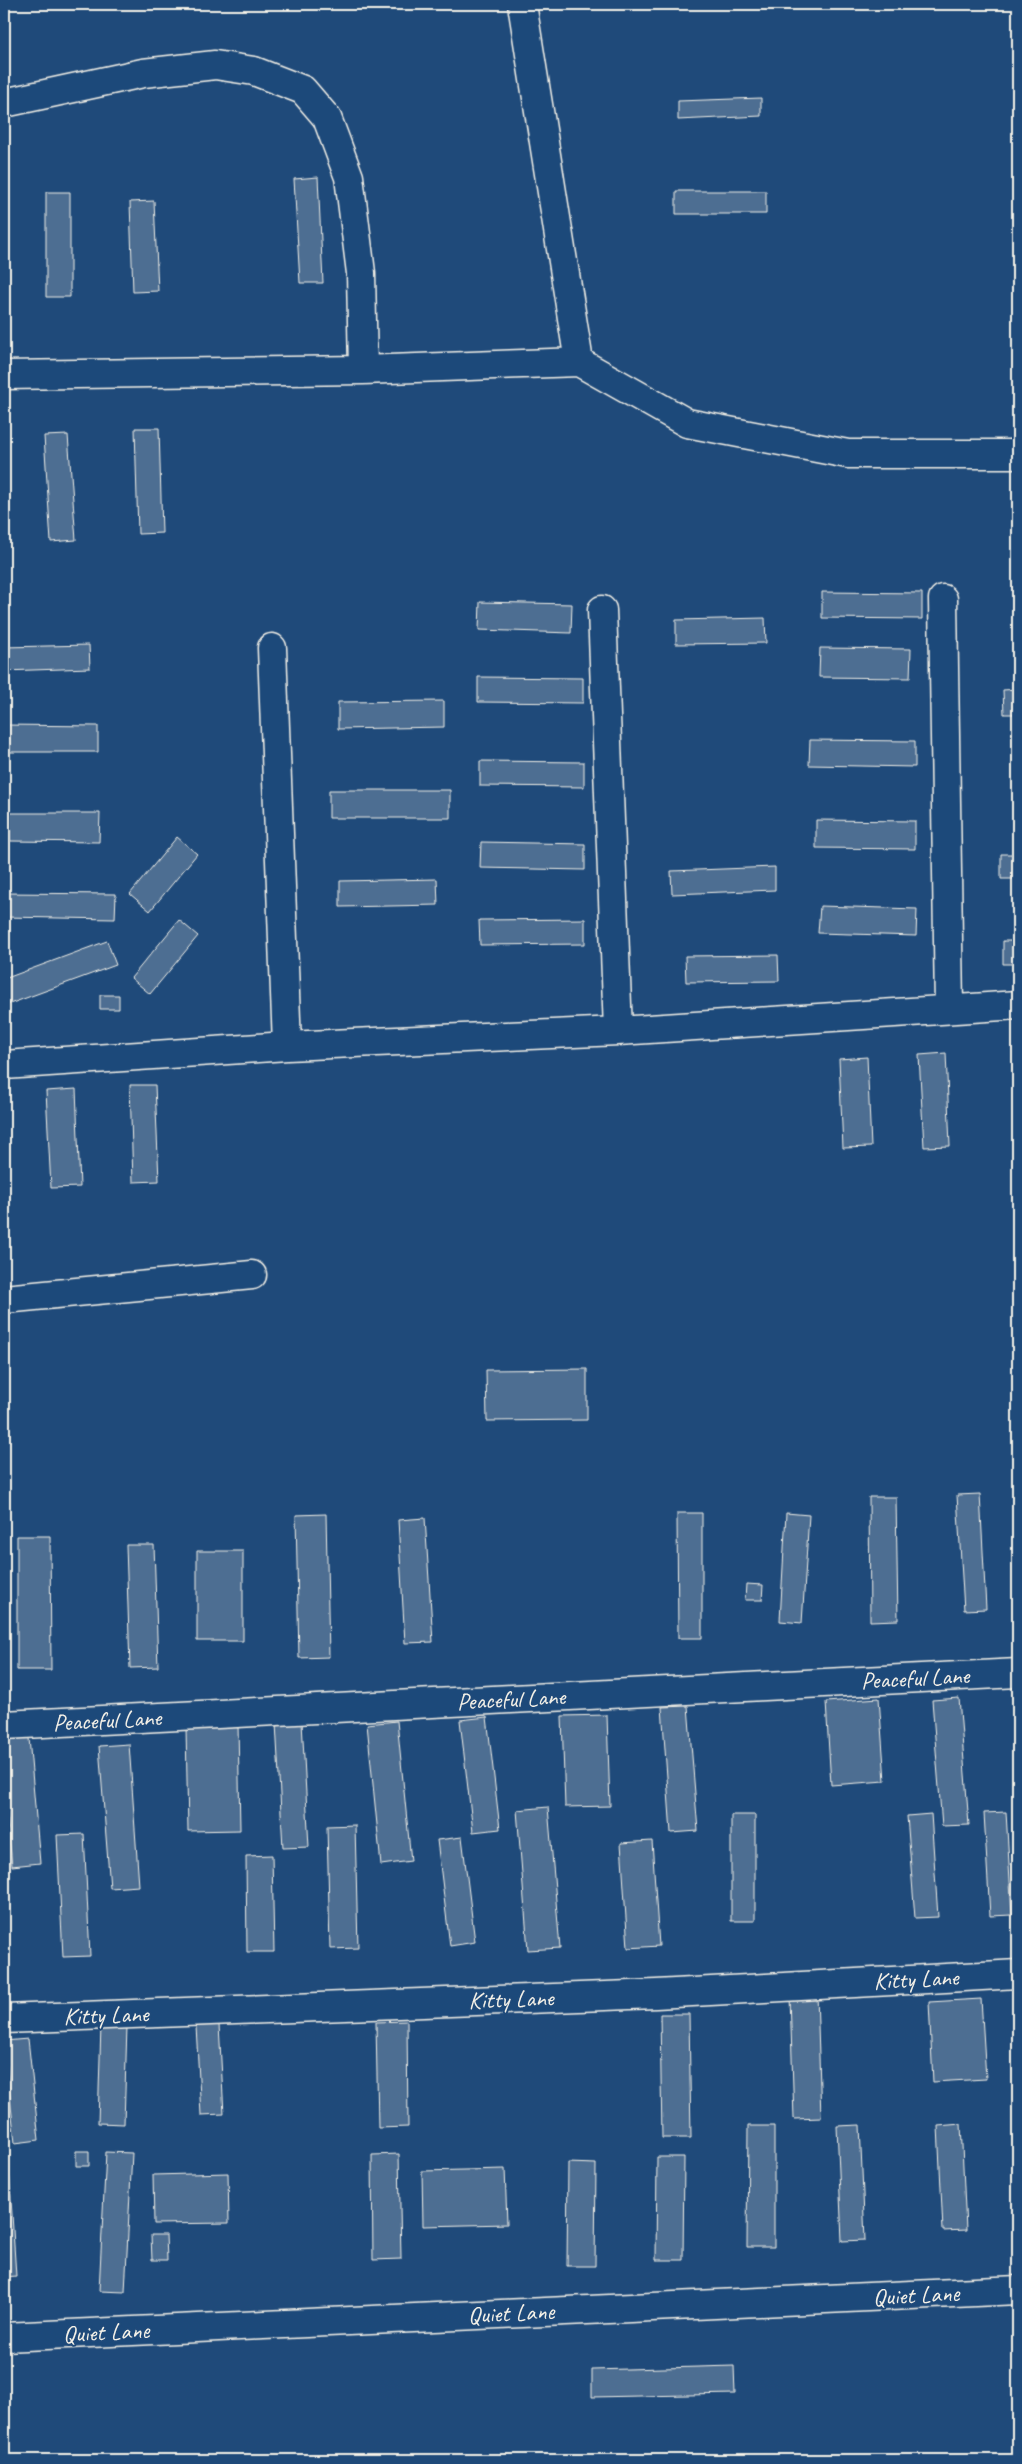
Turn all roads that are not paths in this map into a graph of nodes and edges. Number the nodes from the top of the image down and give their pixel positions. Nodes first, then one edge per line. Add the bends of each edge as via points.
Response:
1 (522, 4) edge
2 (4, 103) edge
3 (579, 362) junction
4 (363, 370) junction
5 (4, 374) edge
6 (1018, 454) edge
7 (943, 600) dead end
8 (602, 610) dead end
9 (272, 648) dead end
10 (1018, 1005) edge
11 (949, 1008) junction
12 (618, 1031) junction
13 (287, 1046) junction
14 (4, 1065) edge
15 (252, 1275) dead end
16 (4, 1299) edge
17 (1018, 1673) edge
18 (4, 1725) edge
19 (1018, 1974) edge
20 (4, 2019) edge
21 (1018, 2290) edge
22 (4, 2337) edge

1 - 3 street
2 - 4 street via 143,74 215,65 254,72 303,90 327,118 349,178 361,273
3 - 4 street
3 - 6 street via 687,424 848,454
4 - 5 street
7 - 11 street
8 - 12 street
9 - 13 street
10 - 11 street
11 - 12 street
12 - 13 street
13 - 14 street
15 - 16 street
17 - 18 street, Peaceful Lane
19 - 20 street, Kitty Lane via 656,1994
21 - 22 street, Quiet Lane

